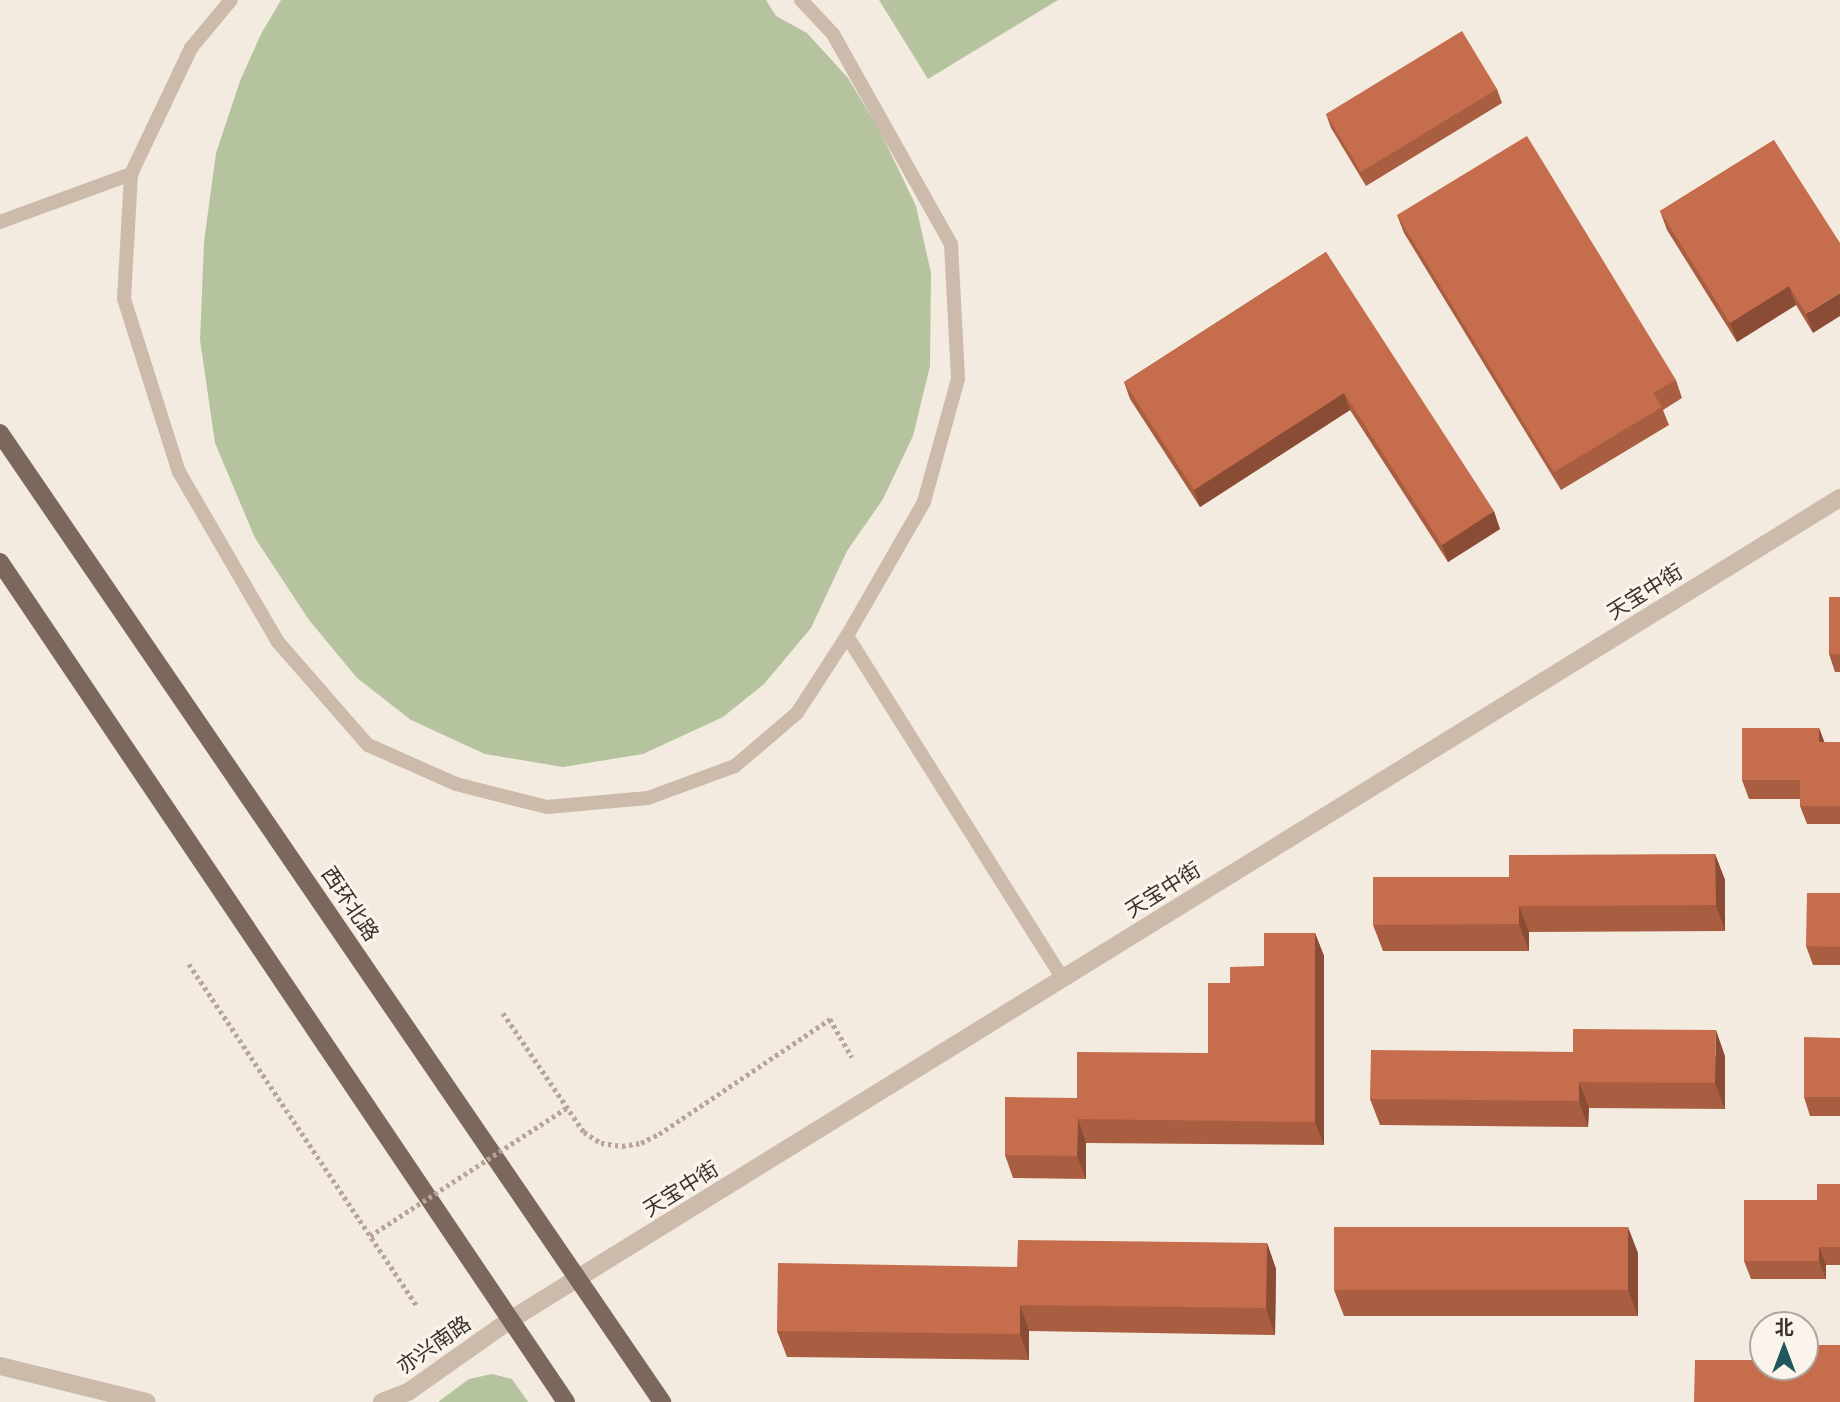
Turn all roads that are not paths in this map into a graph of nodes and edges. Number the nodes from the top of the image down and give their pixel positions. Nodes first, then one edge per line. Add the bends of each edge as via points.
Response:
1 (231, 0) edge
2 (801, 0) edge
3 (131, 174) junction
4 (0, 222) edge
5 (0, 433) edge
6 (1840, 498) edge
7 (0, 562) edge
8 (847, 636) junction
9 (1063, 979) junction
10 (579, 1279) junction
11 (510, 1320) junction
12 (0, 1366) edge
13 (147, 1402) edge
14 (382, 1402) edge
15 (566, 1402) edge
16 (662, 1402) edge

1 - 3 lane via 191,48
2 - 8 lane via 833,34 951,244 958,379 924,502
3 - 4 lane
3 - 8 lane via 124,299 179,472 278,642 368,746 456,783 547,807 648,799 735,766 797,713
5 - 10 main road, 西环北路
6 - 9 street, 天宝中街
7 - 11 main road
8 - 9 lane
9 - 10 street, 天宝中街
10 - 11 street, 天宝中街
10 - 16 main road, 西环北路
11 - 14 street, 亦兴南路 via 408,1392
11 - 15 main road
12 - 13 street

